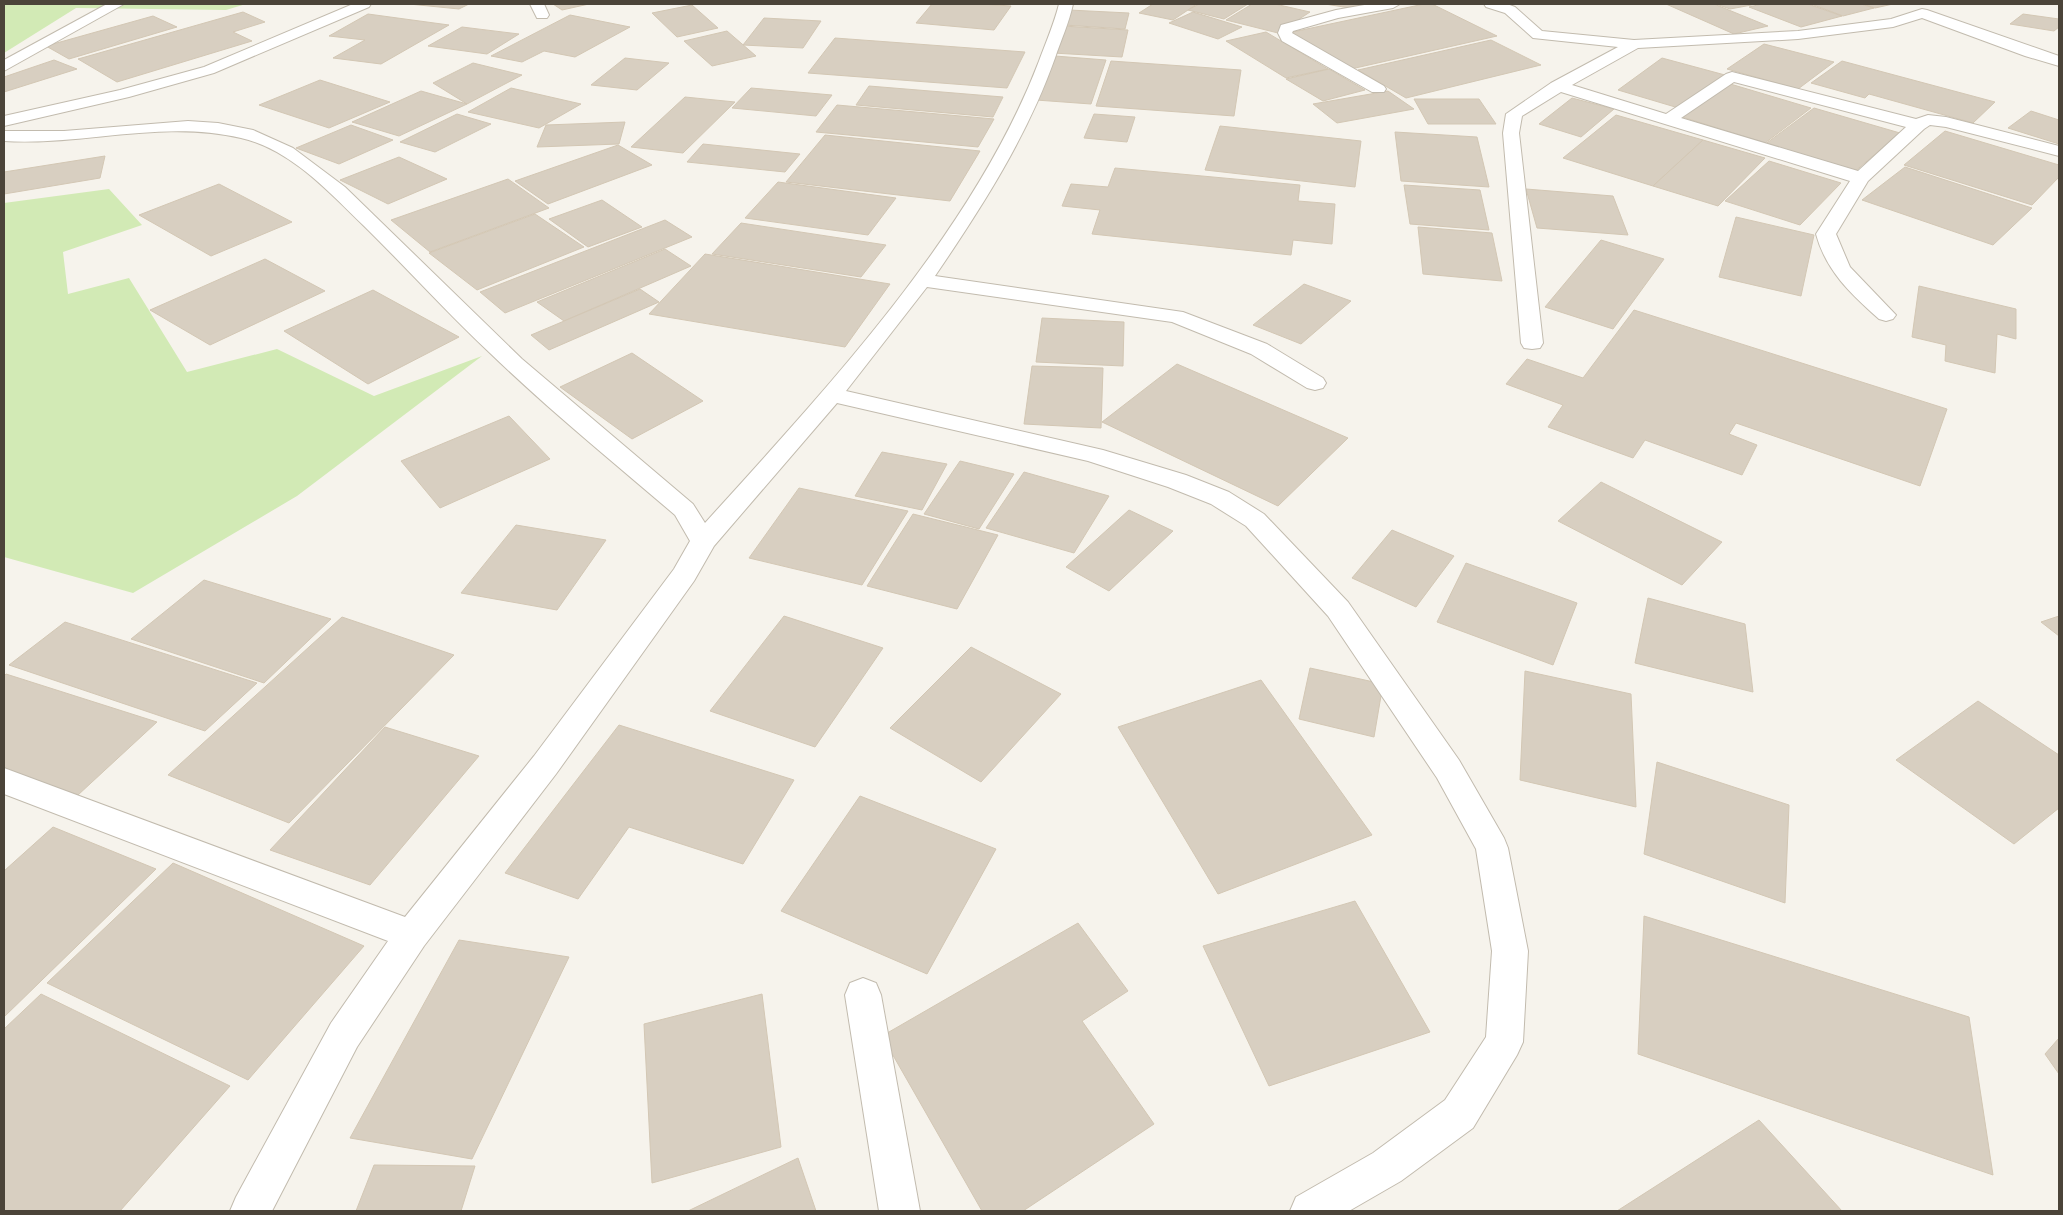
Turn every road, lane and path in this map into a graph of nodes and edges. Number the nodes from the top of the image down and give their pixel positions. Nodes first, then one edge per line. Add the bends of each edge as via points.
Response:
1 (117, 4) edge
2 (364, 4) edge
3 (1066, 4) edge
4 (1393, 4) edge
5 (1491, 4) edge
6 (1305, 6) dead end
7 (1947, 6) dead end
8 (1922, 13) junction
9 (1336, 14) junction
10 (1635, 44) junction
11 (2059, 61) edge
12 (4, 66) edge
13 (1557, 86) junction
14 (1378, 89) dead end
15 (1668, 120) junction
16 (4, 121) edge
17 (1918, 125) junction
18 (4, 136) edge
19 (2059, 151) edge
20 (1862, 178) junction
21 (923, 280) junction
22 (1886, 315) dead end
23 (1532, 343) dead end
24 (1315, 383) dead end
25 (833, 395) junction
26 (703, 541) junction
27 (4, 781) edge
28 (412, 935) junction
29 (863, 995) dead end
30 (250, 1211) edge
31 (900, 1211) edge
32 (1310, 1211) edge

1 - 12 street
2 - 16 street via 209,70 123,94
3 - 21 street via 1032,102 991,178
4 - 9 street
5 - 10 street via 1516,12 1538,35
6 - 9 street
7 - 8 street
8 - 10 street via 1893,23 1798,35
8 - 11 street
9 - 14 street via 1286,28 1284,33 1287,38
10 - 13 street
13 - 15 street
13 - 23 street via 1514,114 1511,134
15 - 17 street via 1732,77
15 - 20 street
17 - 19 street via 1938,120
17 - 20 street
18 - 26 street via 39,138 207,128 245,133 272,142 332,184 514,364 684,510
20 - 22 street via 1826,234 1829,252 1851,283
21 - 24 street via 1176,316 1259,349
21 - 25 street
25 - 26 street
25 - 32 street via 1094,455 1220,498 1255,520 1338,609 1448,770 1492,848 1510,951 1504,1042 1459,1114 1387,1167
26 - 28 street via 685,574 545,765
27 - 28 street
28 - 30 street via 344,1035
29 - 31 street

